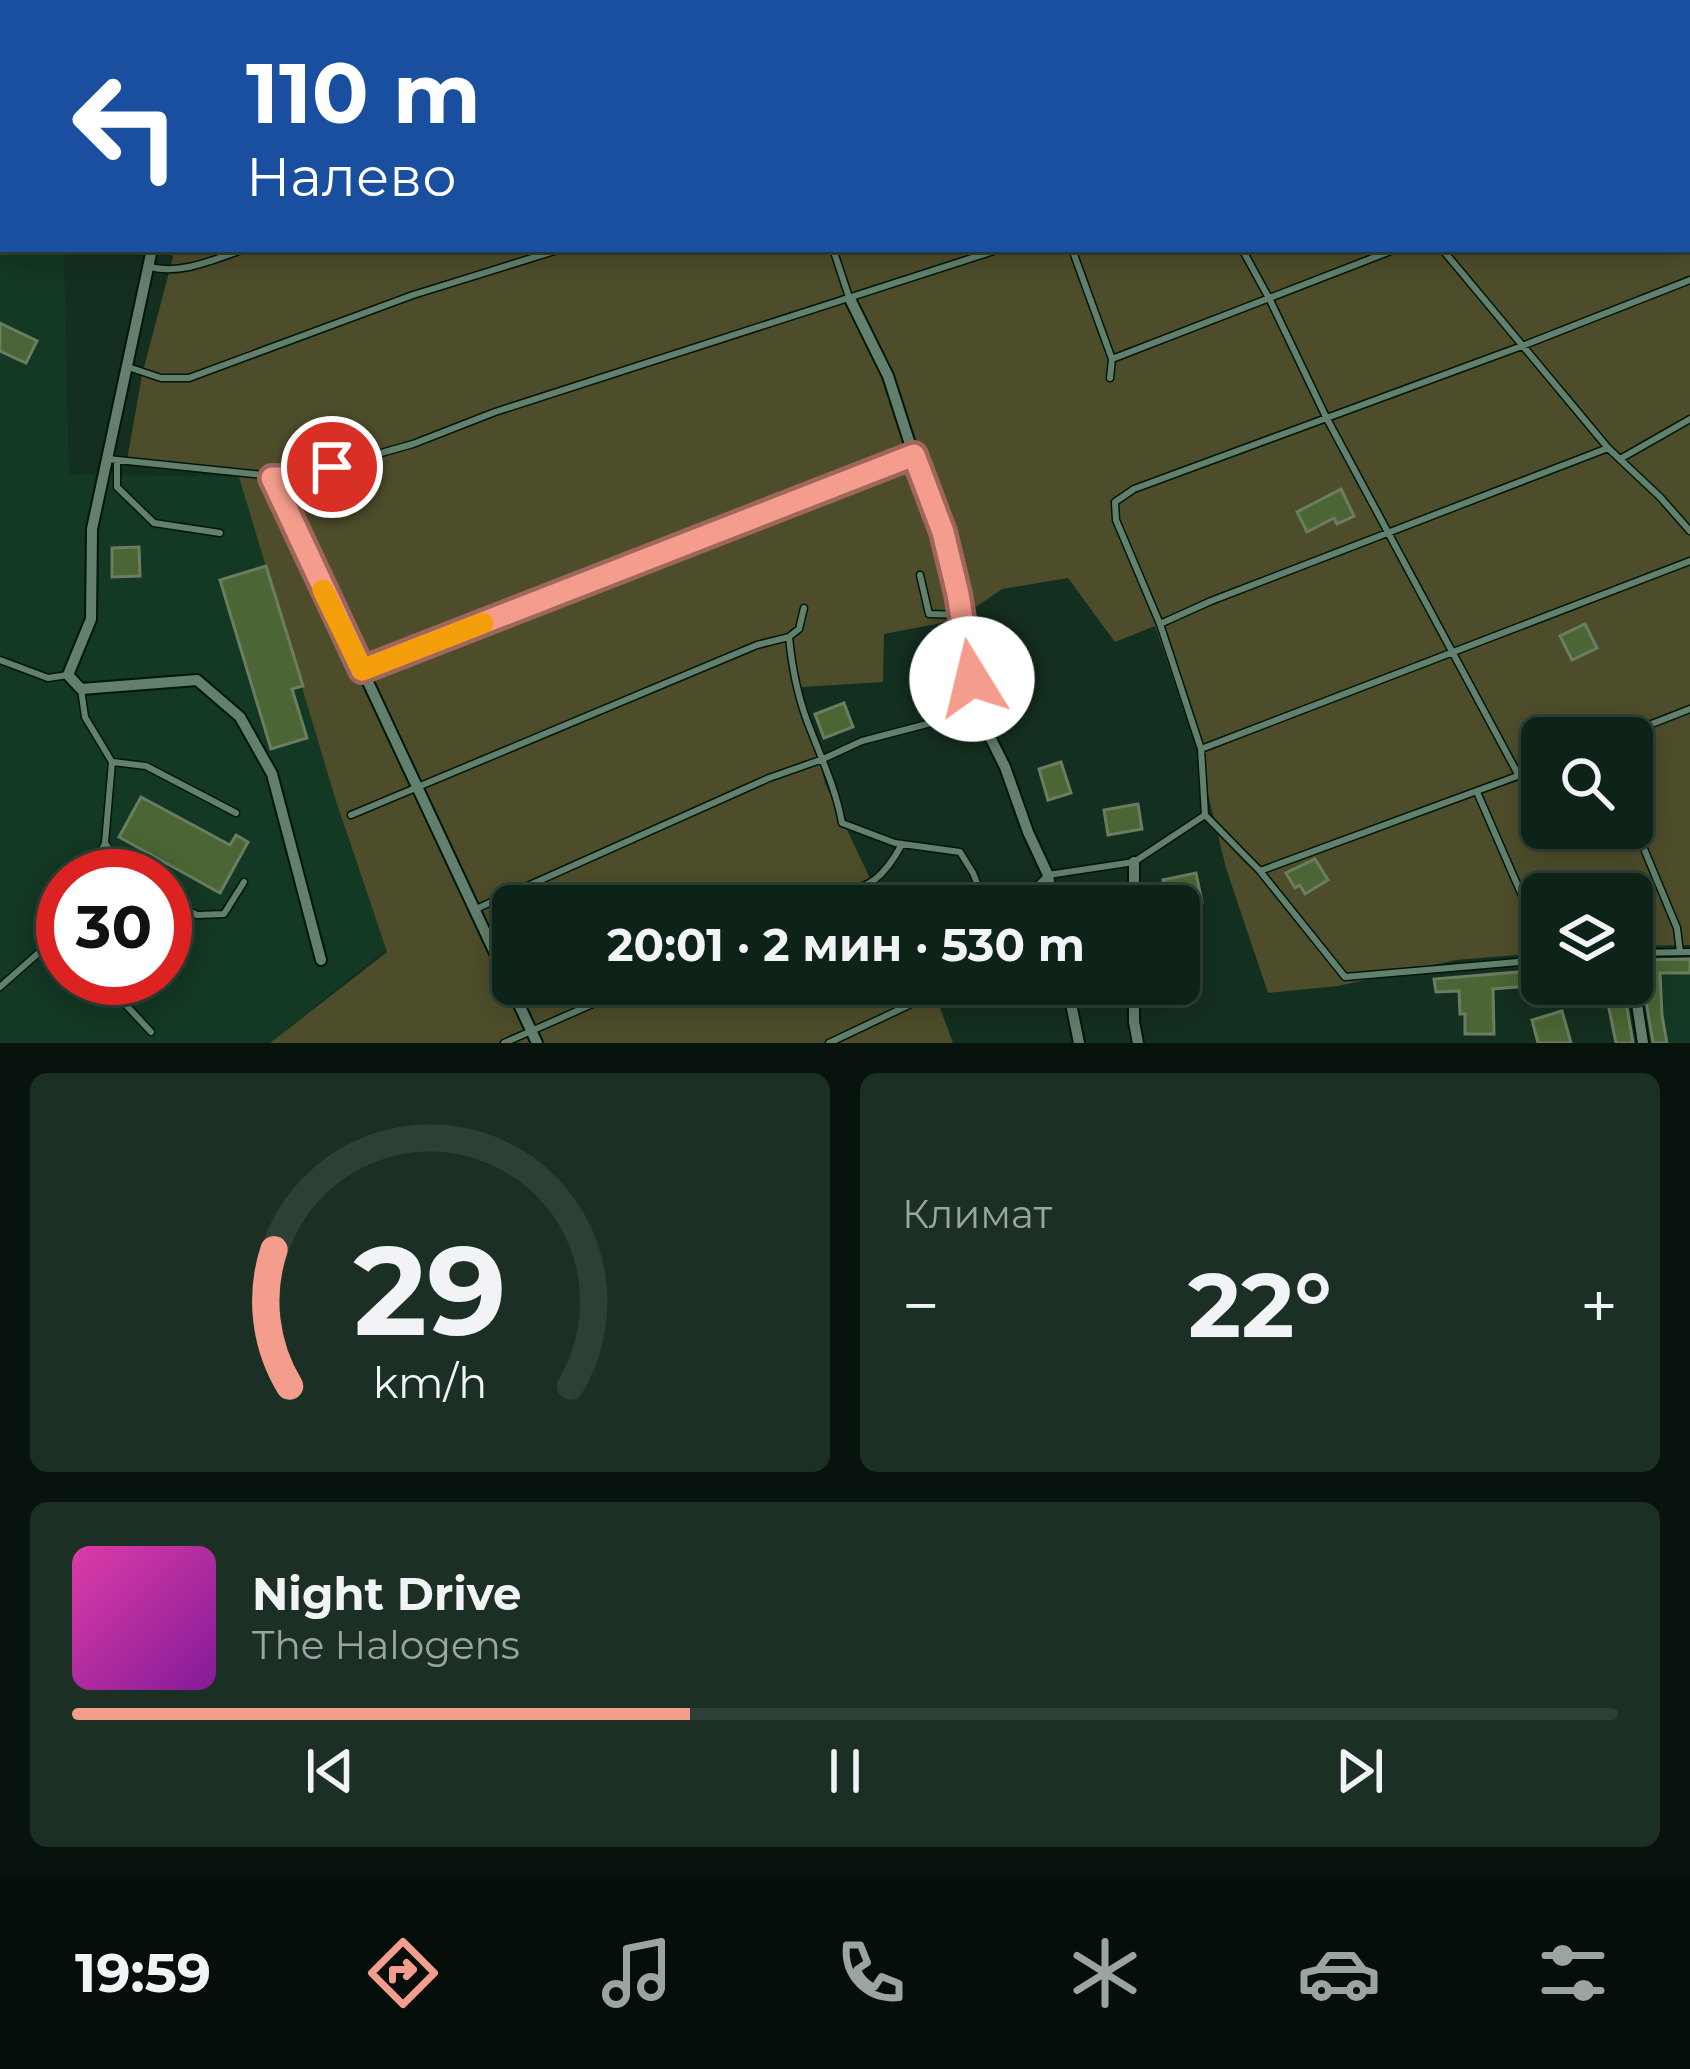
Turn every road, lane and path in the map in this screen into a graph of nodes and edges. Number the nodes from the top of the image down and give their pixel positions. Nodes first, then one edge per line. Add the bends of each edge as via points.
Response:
1 (152, 252) edge
2 (236, 252) edge
3 (551, 252) edge
4 (834, 252) edge
5 (991, 252) edge
6 (1073, 252) edge
7 (1244, 252) edge
8 (1389, 252) edge
9 (1444, 252) edge
10 (150, 267) junction
11 (1690, 280) edge
12 (850, 298) junction
13 (1270, 300) junction
14 (1522, 346) junction
15 (1112, 359) junction
16 (128, 368) junction
17 (1110, 378) dead end
18 (1326, 417) junction
19 (1690, 419) edge
20 (1608, 448) junction
21 (914, 455) junction
22 (1619, 459) junction
23 (112, 460) junction
24 (272, 478) junction
25 (1690, 531) edge
26 (220, 533) dead end
27 (1389, 534) junction
28 (1690, 561) edge
29 (920, 575) dead end
30 (803, 608) dead end
31 (962, 615) junction
32 (1160, 624) junction
33 (790, 637) junction
34 (1454, 652) junction
35 (0, 660) edge
36 (362, 670) junction
37 (68, 676) junction
38 (81, 689) junction
39 (1690, 709) edge
40 (977, 710) junction
41 (1653, 724) edge
42 (1201, 749) junction
43 (823, 759) junction
44 (112, 762) junction
45 (1519, 776) joint
46 (417, 786) junction
47 (1477, 791) junction
48 (236, 813) dead end
49 (351, 815) dead end
50 (1205, 815) junction
51 (105, 843) junction
52 (902, 844) junction
53 (102, 849) edge
54 (110, 849) edge
55 (1644, 849) edge
56 (1134, 862) junction
57 (1260, 871) junction
58 (1048, 875) junction
59 (244, 882) dead end
60 (870, 885) edge
61 (978, 885) edge
62 (1038, 885) edge
63 (1050, 885) edge
64 (1134, 885) edge
65 (1521, 893) edge
66 (476, 909) junction
67 (192, 912) edge
68 (1653, 952) edge
69 (1680, 952) junction
70 (1690, 952) edge
71 (36, 956) edge
72 (1521, 958) edge
73 (321, 960) dead end
74 (0, 987) edge
75 (126, 1005) edge
76 (597, 1005) edge
77 (909, 1005) edge
78 (1071, 1005) edge
79 (1134, 1005) edge
80 (1637, 1005) edge
81 (152, 1032) dead end
82 (535, 1037) edge
83 (505, 1043) edge
84 (829, 1043) edge
85 (1079, 1043) edge
86 (1138, 1043) edge
87 (1643, 1043) edge

1 - 10 street
2 - 10 lane via 183,269
3 - 16 lane via 189,377
4 - 12 lane
5 - 12 lane
6 - 15 lane
7 - 13 lane
8 - 13 lane
9 - 14 lane
10 - 16 street
11 - 14 lane
12 - 21 street
12 - 24 lane via 413,445
13 - 15 lane
13 - 18 lane
14 - 18 lane
14 - 20 lane
15 - 17 lane
16 - 23 street
18 - 27 lane
18 - 32 lane via 1115,502
19 - 22 lane
20 - 22 lane
20 - 27 lane
21 - 31 street
21 - 36 lane
22 - 25 lane
23 - 24 lane
23 - 26 lane via 117,488 154,524
23 - 37 street via 92,530 91,619
24 - 36 street
27 - 32 lane
27 - 34 lane
28 - 34 lane
29 - 31 lane via 929,614
30 - 33 lane
31 - 40 street
32 - 42 lane
33 - 43 lane
33 - 46 lane
34 - 42 lane
34 - 45 lane
35 - 37 lane via 48,678
36 - 46 street
37 - 38 street
38 - 44 lane via 85,717
38 - 73 street via 197,680 240,717 272,774
39 - 41 lane
40 - 43 lane
40 - 58 street
42 - 50 lane
43 - 52 lane via 842,823
43 - 66 lane
44 - 48 lane via 146,766
44 - 51 lane
45 - 47 lane
46 - 49 lane
46 - 66 street
47 - 57 lane
47 - 65 lane
50 - 56 lane
50 - 57 lane
51 - 53 lane
51 - 54 lane
52 - 60 lane
52 - 61 lane via 960,852
55 - 69 lane
56 - 58 lane
56 - 64 street
57 - 72 lane via 1345,977
58 - 62 lane
58 - 63 street
59 - 67 lane via 224,914
66 - 82 street
68 - 69 lane
69 - 70 lane
71 - 74 lane
75 - 81 lane
76 - 82 lane
77 - 84 lane
78 - 85 street
79 - 86 street
80 - 87 street
82 - 83 lane

